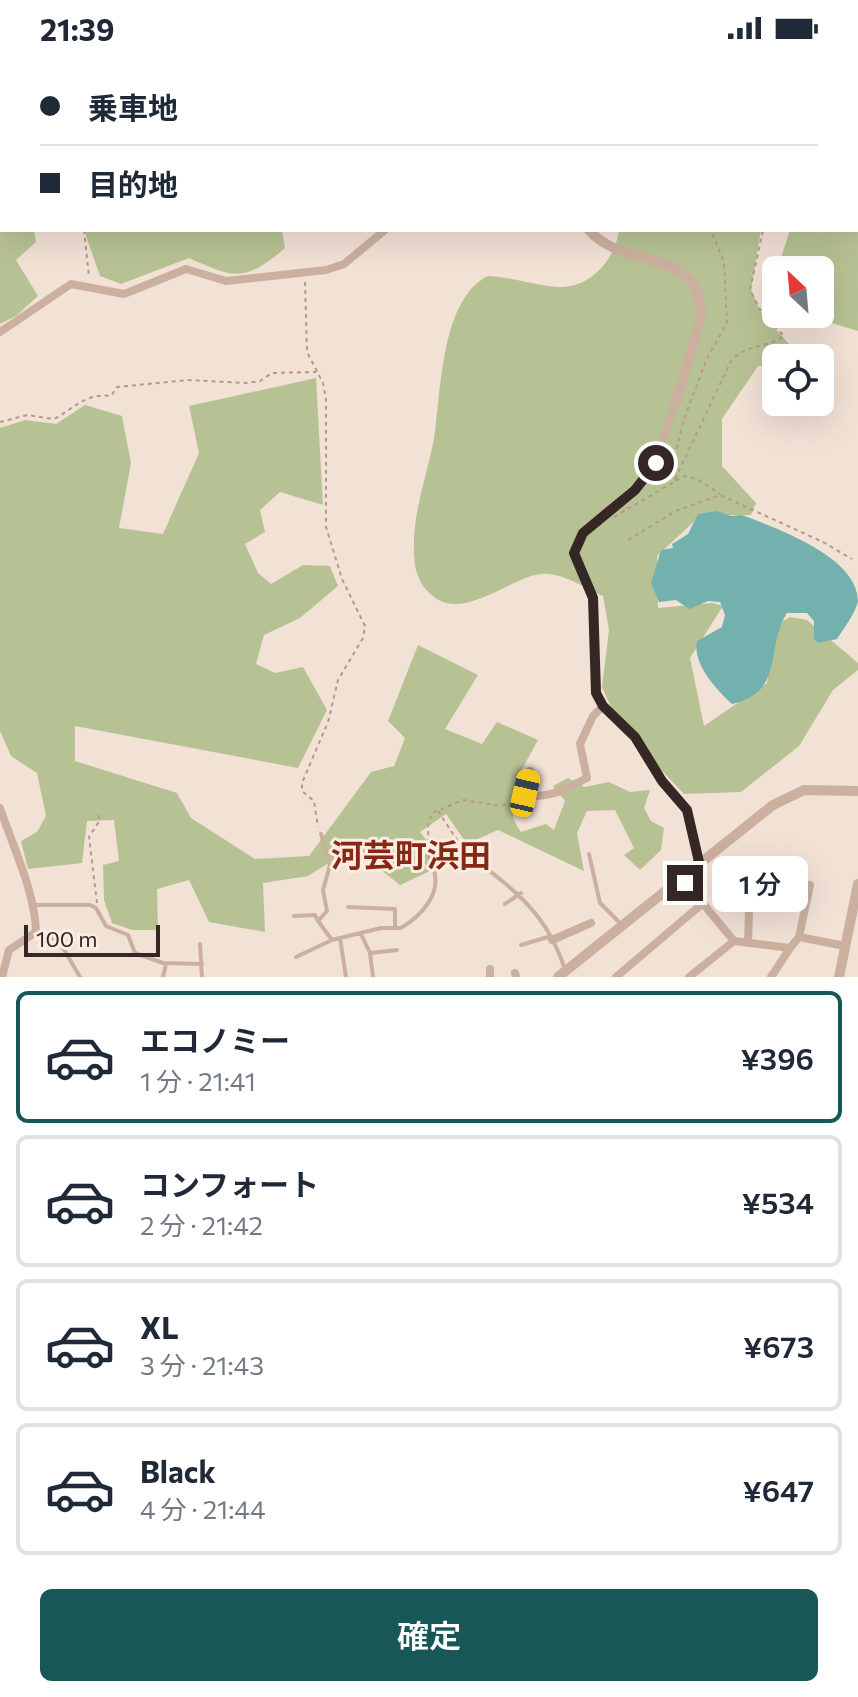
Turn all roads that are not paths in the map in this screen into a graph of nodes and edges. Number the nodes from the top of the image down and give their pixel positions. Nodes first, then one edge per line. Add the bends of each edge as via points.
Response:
1 (383, 232) edge
2 (591, 232) edge
3 (0, 332) edge
4 (674, 407) joint
5 (603, 706) junction
6 (530, 771) dead end
7 (858, 791) edge
8 (0, 808) edge
9 (321, 834) road end
10 (389, 843) dead end
11 (466, 853) road end
12 (589, 854) dead end
13 (699, 862) junction
14 (681, 877) junction
15 (858, 884) edge
16 (521, 893) junction
17 (505, 904) dead end
18 (702, 904) junction
19 (856, 904) edge
20 (33, 905) junction
21 (348, 907) dead end
22 (294, 916) dead end
23 (318, 921) junction
24 (591, 923) dead end
25 (623, 925) junction
26 (396, 928) junction
27 (36, 932) junction
28 (361, 934) junction
29 (799, 937) junction
30 (340, 938) junction
31 (550, 938) junction
32 (332, 940) junction
33 (734, 941) junction
34 (748, 943) junction
35 (200, 944) dead end
36 (521, 945) dead end
37 (845, 946) junction
38 (790, 948) junction
39 (397, 950) dead end
40 (370, 953) junction
41 (296, 957) dead end
42 (166, 964) junction
43 (202, 964) junction
44 (562, 974) edge
45 (2, 977) edge
46 (80, 977) edge
47 (163, 977) edge
48 (202, 977) edge
49 (346, 977) edge
50 (373, 977) edge
51 (616, 977) edge
52 (689, 977) edge
53 (771, 977) edge
54 (839, 977) edge

1 - 3 street via 338,268 226,281 186,269 124,294 71,284
2 - 4 street via 611,248 679,270 695,285 701,319
4 - 5 street via 656,463 635,490 583,533 574,553 593,598 593,686
5 - 6 street via 580,744 587,778 559,793 528,795
5 - 13 street via 635,737 687,810
7 - 13 street via 821,788 787,797
8 - 20 street
9 - 23 lane via 330,865 323,890 327,911
10 - 26 lane via 430,865 436,875 430,902
11 - 16 lane
12 - 25 lane via 600,903
13 - 14 street
14 - 18 street
14 - 25 street
15 - 19 street
16 - 17 lane
16 - 31 lane
18 - 33 street
18 - 51 street
19 - 37 street
20 - 27 street
20 - 42 lane via 96,908 104,924 128,935 135,953
21 - 26 lane via 395,909
22 - 23 lane via 315,915
23 - 32 lane
24 - 31 street
25 - 44 street
26 - 28 lane
27 - 45 street via 9,950
27 - 46 lane via 59,941
28 - 30 lane
28 - 40 lane
29 - 34 street via 810,885 750,878
29 - 37 street
29 - 38 street
30 - 32 lane
30 - 49 lane
31 - 36 lane
31 - 44 lane
32 - 41 lane
33 - 34 street
33 - 52 street
34 - 38 street
35 - 43 lane
37 - 54 street
38 - 53 street
39 - 40 lane
40 - 50 lane
42 - 43 lane
42 - 47 lane
43 - 48 lane

